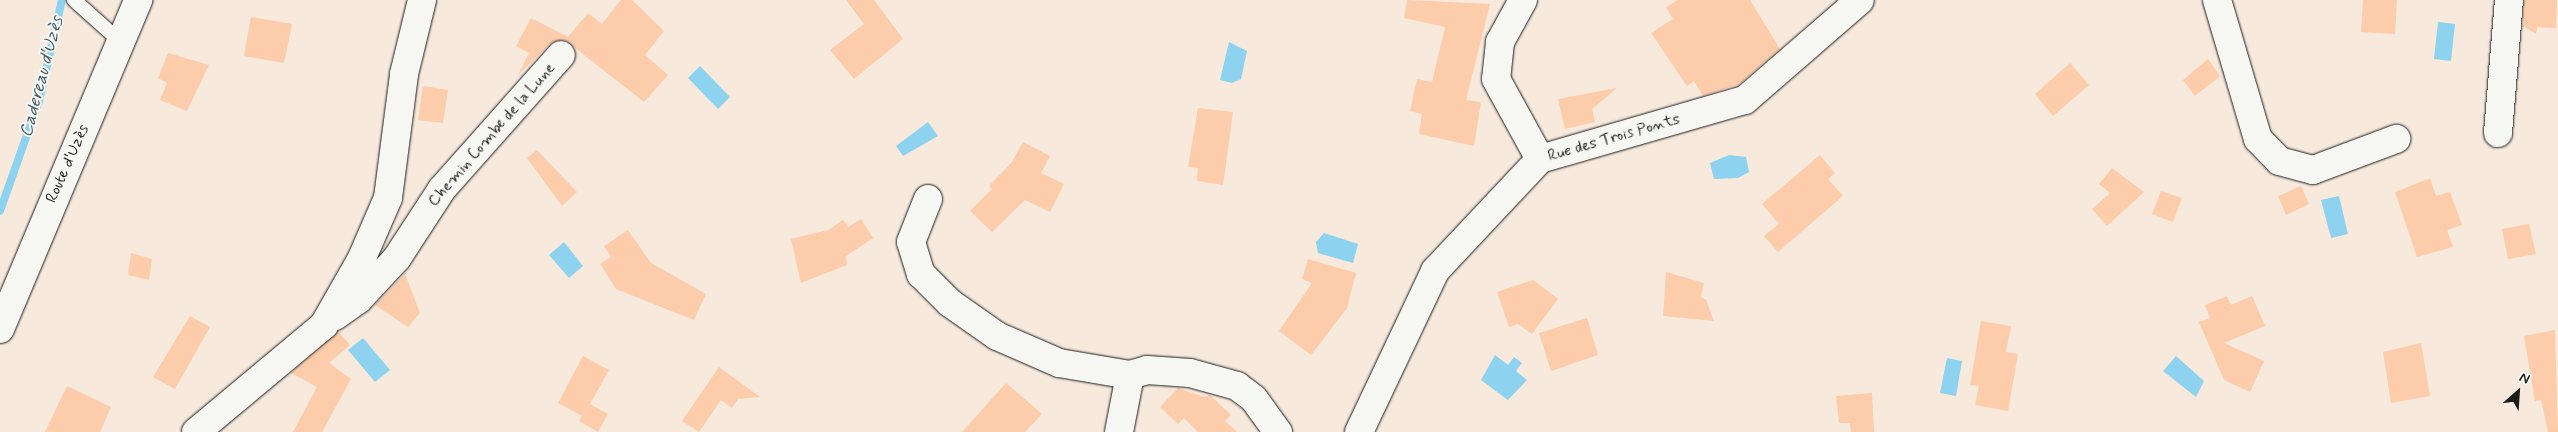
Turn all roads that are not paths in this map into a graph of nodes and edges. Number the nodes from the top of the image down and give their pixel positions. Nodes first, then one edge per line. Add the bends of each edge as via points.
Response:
1 (74, 0) edge
2 (138, 0) edge
3 (422, 0) edge
4 (1524, 0) edge
5 (1860, 0) edge
6 (2217, 0) edge
7 (2509, 0) edge
8 (121, 42) junction
9 (561, 55) dead end
10 (2498, 133) dead end
11 (2396, 139) dead end
12 (1540, 159) junction
13 (928, 199) dead end
14 (324, 325) junction
15 (0, 326) edge
16 (1130, 375) junction
17 (203, 430) edge
18 (1119, 432) edge
19 (1278, 432) edge
20 (1359, 432) edge

1 - 8 lane
2 - 8 street, Route d'Uzès
3 - 14 street, Chemin Combe de la Lune via 404,74 388,198 362,258
4 - 12 street via 1500,42 1496,79
5 - 12 street, Rue des Trois Ponts via 1745,100
6 - 11 street via 2258,139 2279,161 2313,170
7 - 10 street
8 - 15 street, Route d'Uzès
9 - 14 street, Chemin Combe de la Lune via 442,189 397,258 359,299
12 - 20 street, Rue des Trois Ponts via 1435,271
13 - 16 street via 910,242 921,274 950,303 997,336 1059,363
14 - 17 street, Chemin Combe de la Lune
16 - 18 street
16 - 19 street via 1147,370 1190,373 1238,386 1254,399

